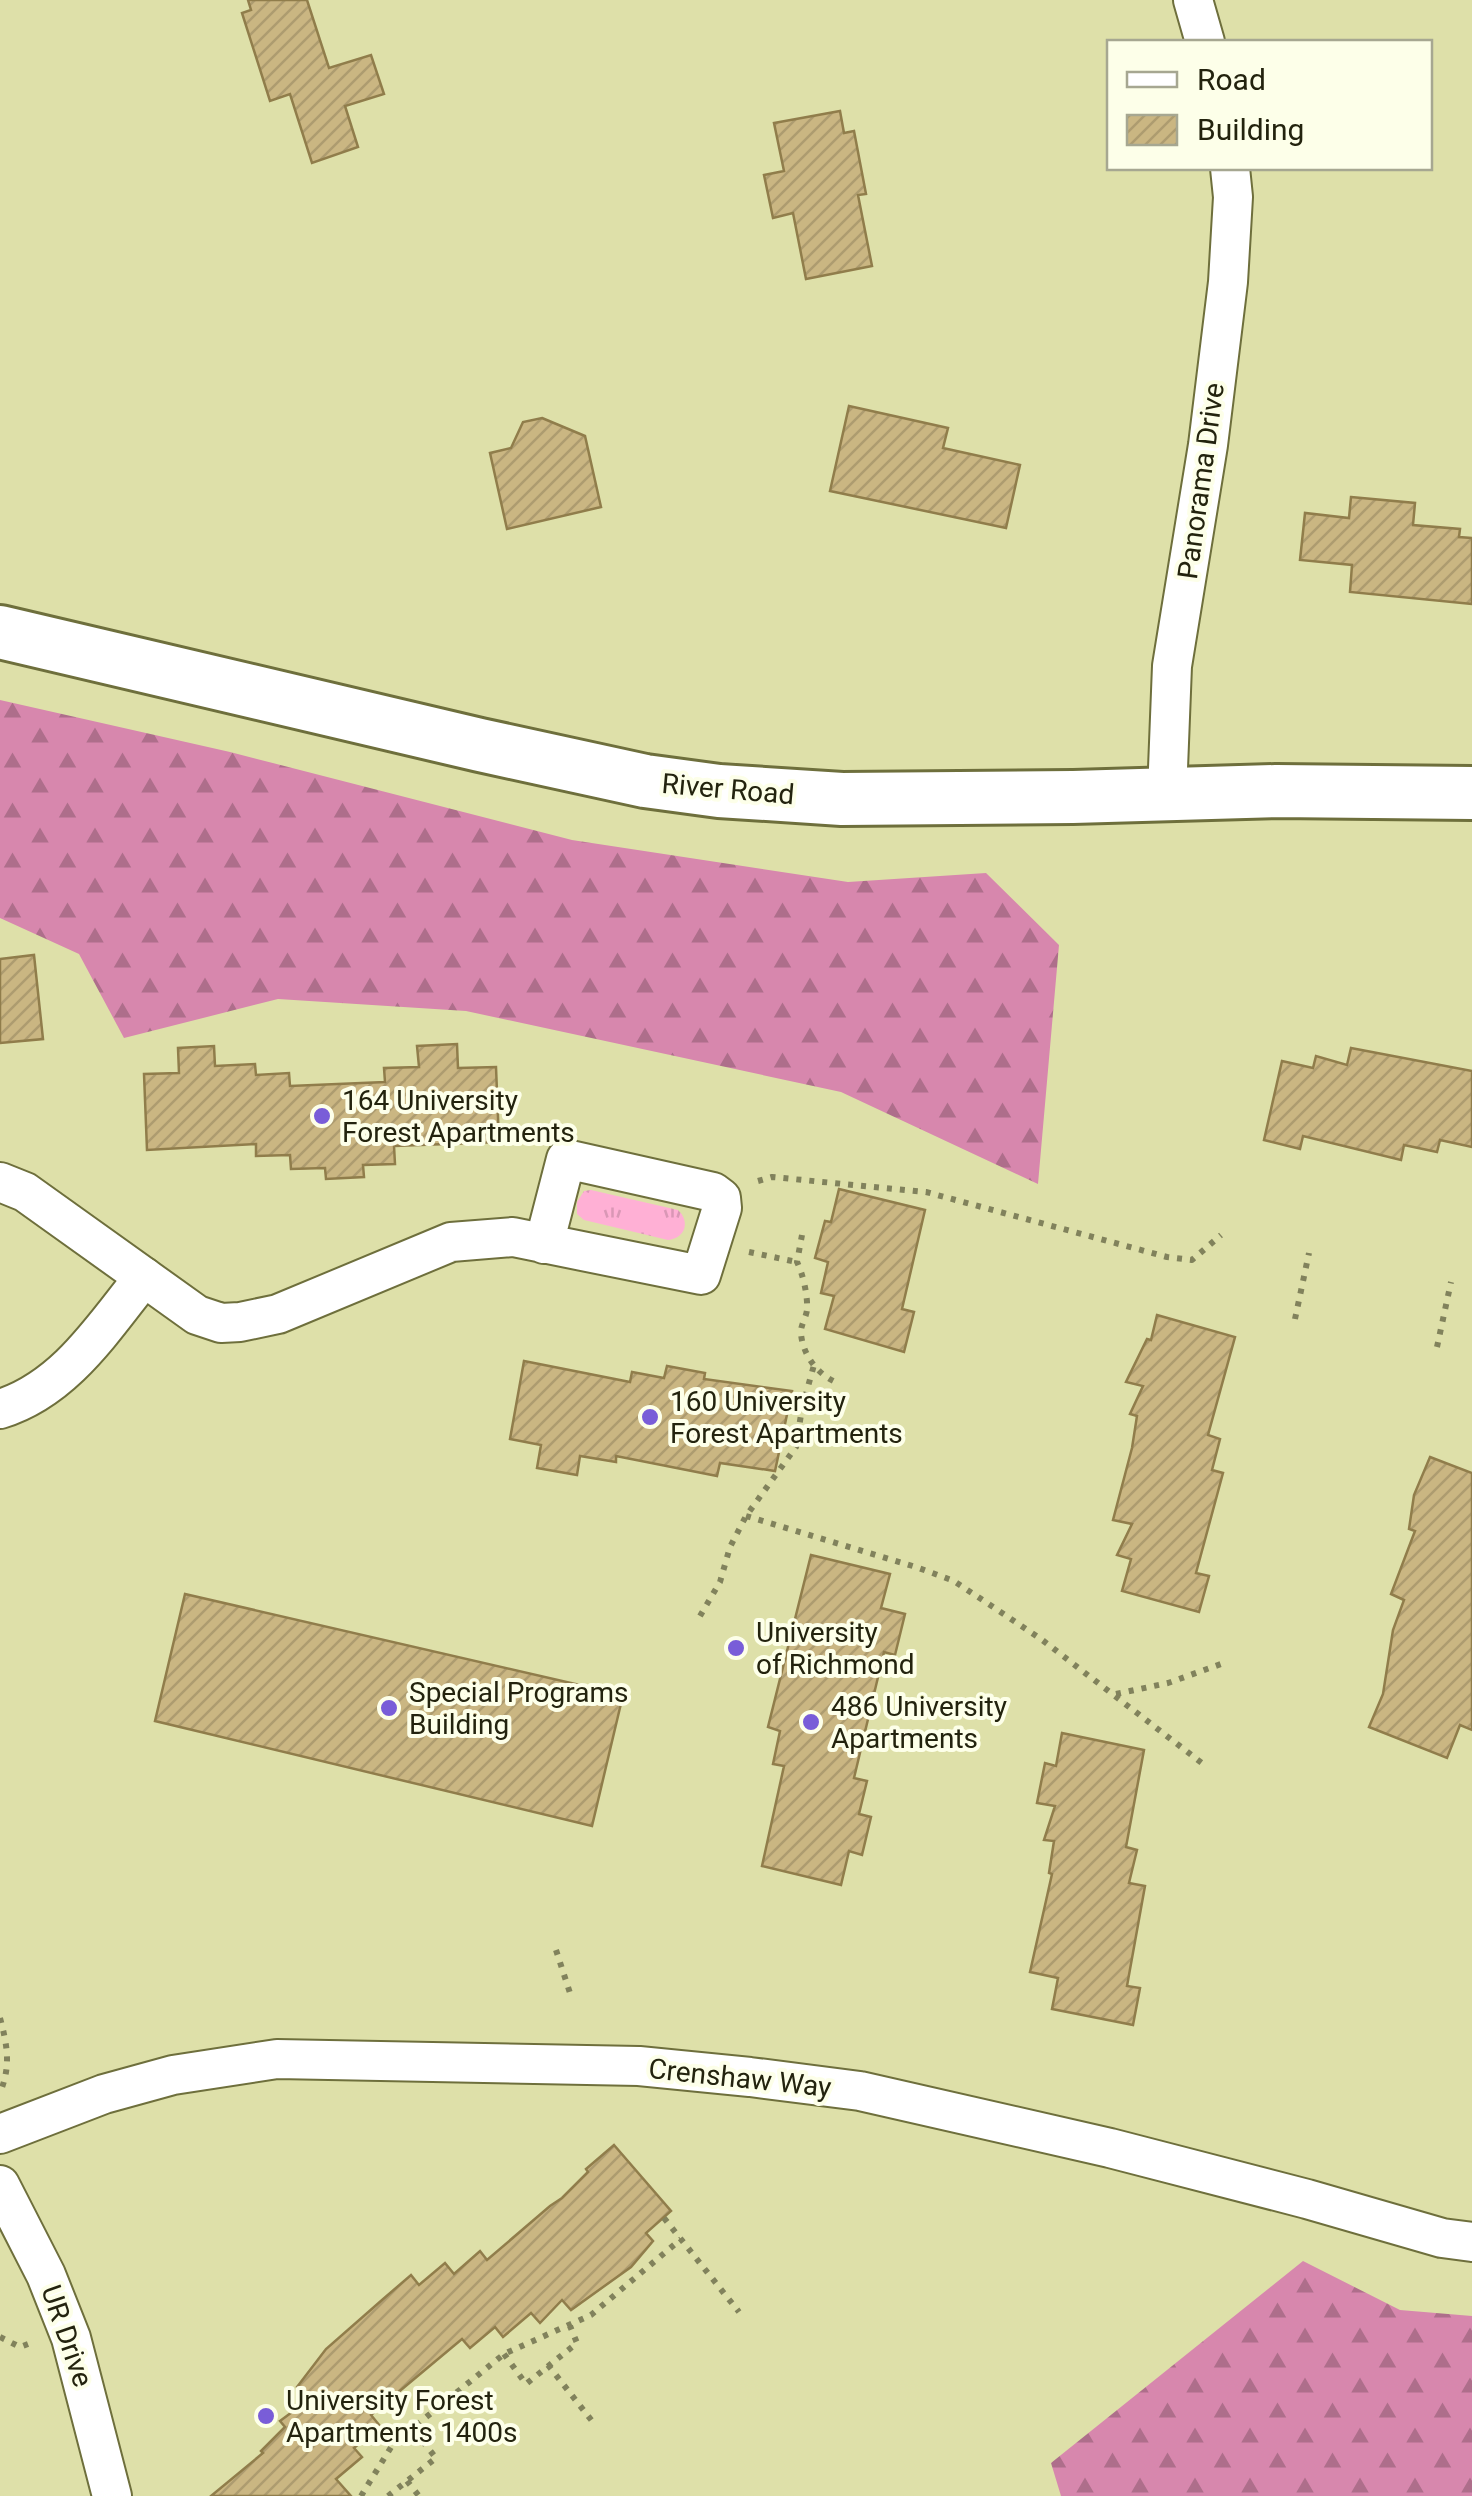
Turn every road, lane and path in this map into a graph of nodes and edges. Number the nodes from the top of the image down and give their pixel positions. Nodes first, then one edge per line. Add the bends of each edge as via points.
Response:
1 (1193, 0) edge
2 (1204, 40) edge
3 (1230, 170) edge
4 (0, 632) edge
5 (1472, 793) edge
6 (1167, 794) junction
7 (0, 1182) edge
8 (752, 1183) dead end
9 (1221, 1235) dead end
10 (802, 1236) dead end
11 (544, 1244) junction
12 (1309, 1253) dead end
13 (782, 1260) dead end
14 (796, 1262) junction
15 (144, 1277) junction
16 (1451, 1282) dead end
17 (1295, 1319) dead end
18 (1437, 1347) dead end
19 (814, 1365) junction
20 (838, 1383) dead end
21 (0, 1410) edge
22 (746, 1516) junction
23 (700, 1616) dead end
24 (1221, 1664) dead end
25 (1114, 1694) junction
26 (1207, 1767) dead end
27 (556, 1950) dead end
28 (570, 1993) dead end
29 (0, 2018) edge
30 (6, 2076) dead end
31 (0, 2134) edge
32 (0, 2185) edge
33 (664, 2218) dead end
34 (681, 2238) junction
35 (1472, 2242) edge
36 (739, 2312) dead end
37 (570, 2326) junction
38 (0, 2337) edge
39 (39, 2340) dead end
40 (504, 2354) junction
41 (548, 2365) junction
42 (596, 2426) dead end
43 (412, 2428) junction
44 (407, 2481) junction
45 (366, 2487) junction
46 (112, 2496) edge
47 (361, 2496) edge
48 (373, 2496) edge
49 (388, 2496) edge
50 (419, 2496) edge

1 - 2 street
3 - 6 street, Panorama Drive via 1228,282 1172,666
4 - 6 main road, River Road via 645,782 842,799
5 - 6 main road, River Road
7 - 15 street via 25,1192
8 - 9 path via 772,1177 926,1192 1192,1260
10 - 14 path
11 - 11 street via 700,1275 720,1198 566,1160
11 - 15 street via 512,1237 451,1242 278,1314 240,1322 197,1315
12 - 17 path
13 - 14 path
14 - 19 path via 808,1307 801,1333
15 - 21 street via 56,1381
16 - 18 path
19 - 20 path
19 - 22 path via 796,1447
22 - 23 path
22 - 25 path via 954,1581
24 - 25 path
25 - 26 path
27 - 28 path
29 - 30 path
31 - 35 street, Crenshaw Way via 173,2075 277,2059 639,2066 860,2092 1110,2148
32 - 46 street, UR Drive via 71,2338
33 - 34 path
34 - 36 path
34 - 37 path via 591,2316
37 - 40 path
37 - 41 path via 577,2342
38 - 39 path via 20,2347
40 - 41 path via 526,2384
40 - 43 path
41 - 42 path
43 - 44 path via 436,2458
43 - 45 path
44 - 49 path
44 - 50 path
45 - 47 path
45 - 48 path

